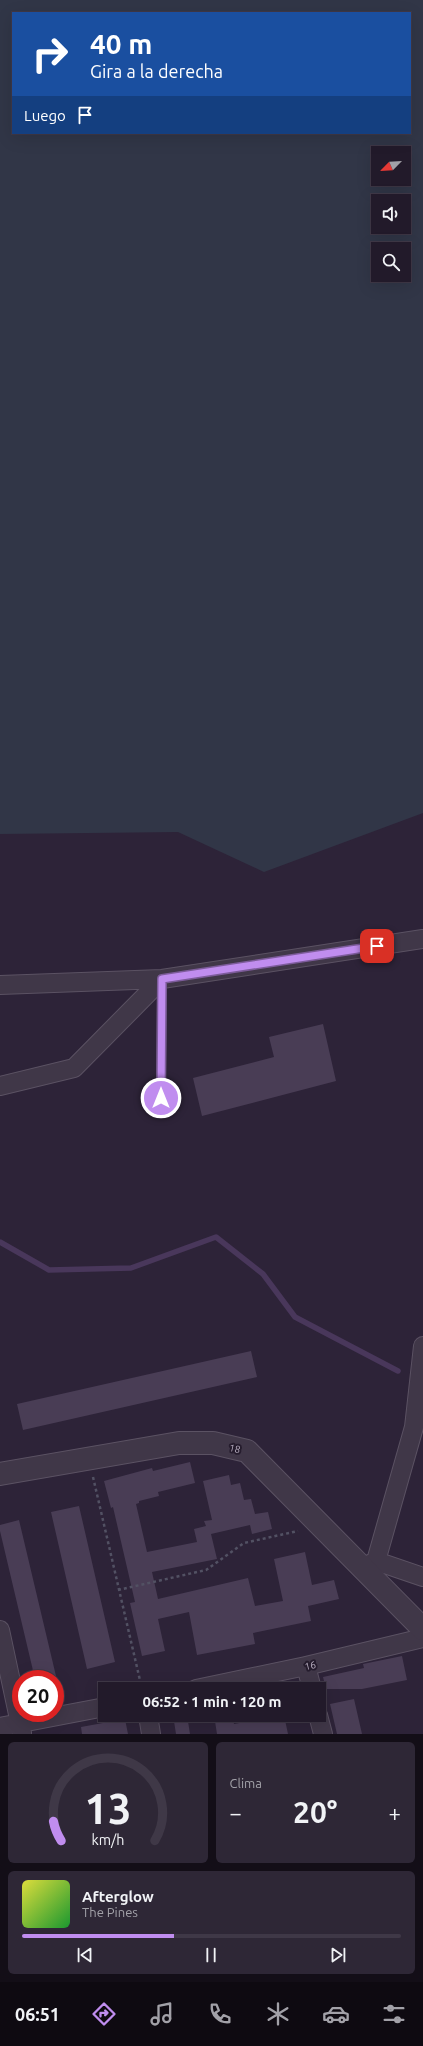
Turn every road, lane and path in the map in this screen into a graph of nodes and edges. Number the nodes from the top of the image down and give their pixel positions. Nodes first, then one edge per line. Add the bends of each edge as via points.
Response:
1 (423, 939) edge
2 (162, 979) junction
3 (0, 985) edge
4 (0, 1086) edge
5 (161, 1098) dead end
6 (423, 1346) edge
7 (88, 1458) junction
8 (0, 1474) edge
9 (320, 1526) junction
10 (369, 1564) junction
11 (423, 1577) edge
12 (118, 1590) junction
13 (423, 1629) edge
14 (0, 1630) edge
15 (423, 1638) edge
16 (306, 1666) junction
17 (140, 1682) edge
18 (229, 1682) edge
19 (310, 1682) edge
20 (98, 1709) edge
21 (149, 1722) edge
22 (320, 1722) edge
23 (0, 1727) edge
24 (22, 1728) edge
25 (151, 1734) edge
26 (323, 1734) edge

1 - 2 street
2 - 3 street
2 - 4 street via 74,1068
2 - 5 lane
6 - 10 street via 414,1427
7 - 8 street, 18
7 - 9 street, 18 via 179,1443 213,1443 247,1451
7 - 12 path
9 - 10 street, 18
9 - 12 path via 244,1543 206,1570
10 - 11 street
10 - 13 street, 18
12 - 17 path
14 - 24 street
15 - 16 street, 16
16 - 18 street, 16
16 - 19 street
20 - 24 street
21 - 25 street
22 - 26 street
23 - 24 street

